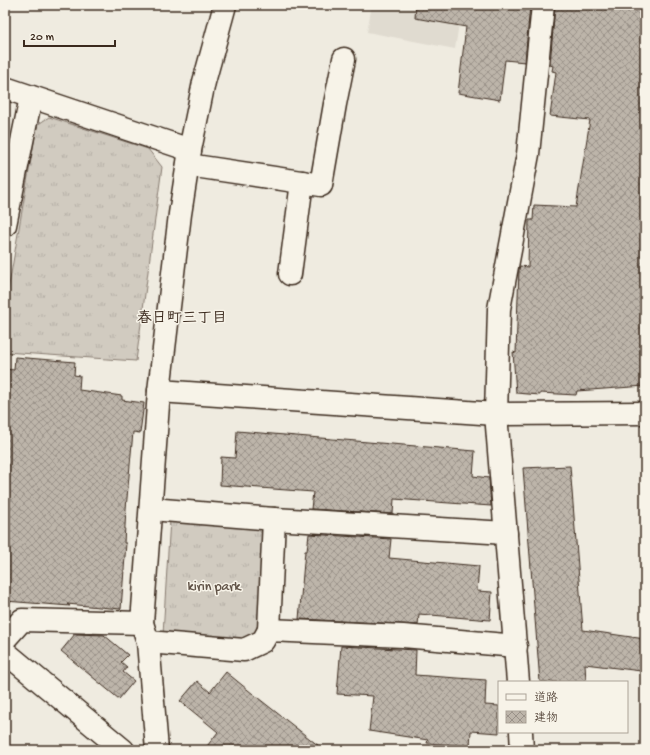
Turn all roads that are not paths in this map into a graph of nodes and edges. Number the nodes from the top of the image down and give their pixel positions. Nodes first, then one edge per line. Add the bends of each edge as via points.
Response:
1 (225, 5) edge
2 (544, 5) edge
3 (344, 59) dead end
4 (5, 88) edge
5 (31, 97) junction
6 (189, 158) junction
7 (302, 182) junction
8 (5, 224) edge
9 (290, 274) dead end
10 (159, 391) junction
11 (645, 413) edge
12 (496, 414) junction
13 (151, 509) junction
14 (274, 519) junction
15 (506, 533) junction
16 (269, 630) junction
17 (145, 633) junction
18 (5, 639) edge
19 (516, 646) junction
20 (5, 652) edge
21 (518, 681) edge
22 (521, 733) edge
23 (123, 750) edge
24 (157, 750) edge
25 (522, 750) edge

1 - 6 street via 204,82
2 - 12 street via 528,154 499,308
3 - 7 street via 321,185
4 - 5 street
5 - 6 street
5 - 8 street
6 - 7 street
6 - 10 street
7 - 9 street
10 - 12 street
10 - 13 street
11 - 12 street
12 - 15 street
13 - 14 street
13 - 17 street
14 - 15 street
14 - 16 street
15 - 19 street
16 - 17 street via 263,641 244,650
16 - 19 street via 403,636
17 - 18 street via 22,620
17 - 24 street
19 - 21 street
20 - 23 street
22 - 25 street

